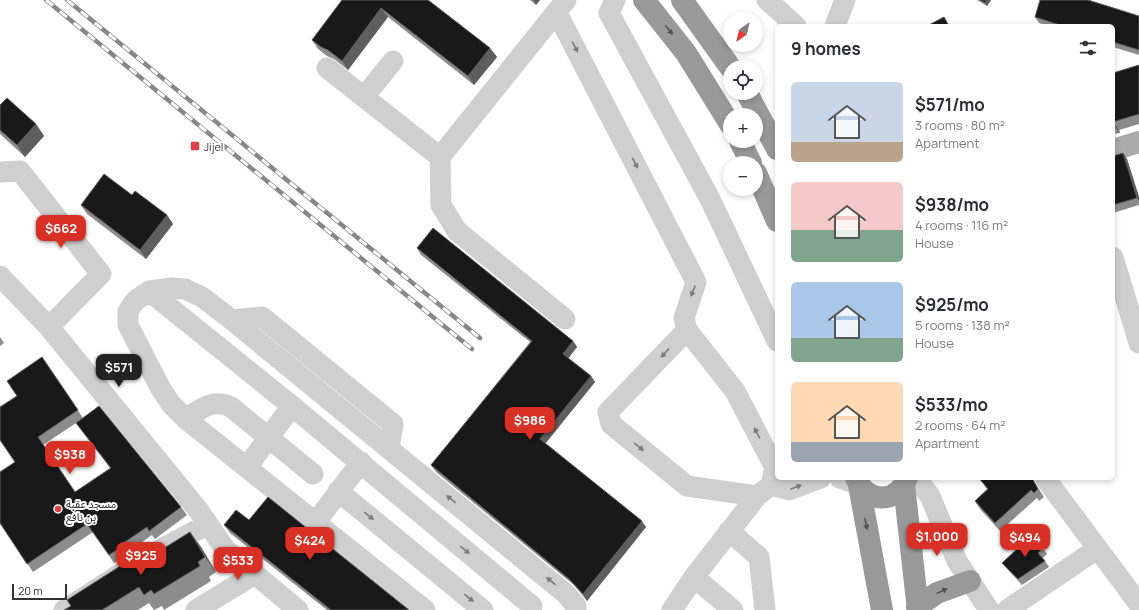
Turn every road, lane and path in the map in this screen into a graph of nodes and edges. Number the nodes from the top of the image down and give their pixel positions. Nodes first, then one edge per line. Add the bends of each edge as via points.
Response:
1 (615, 0) edge
2 (644, 0) edge
3 (682, 0) edge
4 (767, 0) edge
5 (845, 0) edge
6 (561, 6) edge
7 (794, 24) edge
8 (836, 24) edge
9 (725, 60) edge
10 (393, 61) dead end
11 (327, 68) dead end
12 (364, 97) junction
13 (751, 100) edge
14 (723, 113) edge
15 (1139, 142) edge
16 (775, 145) edge
17 (1115, 149) edge
18 (440, 157) junction
19 (0, 172) edge
20 (763, 189) edge
21 (775, 216) edge
22 (1115, 264) edge
23 (0, 276) edge
24 (149, 291) junction
25 (565, 319) dead end
26 (49, 327) junction
27 (687, 330) junction
28 (775, 337) edge
29 (1139, 343) edge
30 (292, 406) junction
31 (186, 419) junction
32 (269, 438) junction
33 (394, 452) junction
34 (361, 462) junction
35 (246, 467) junction
36 (313, 474) dead end
37 (770, 479) edge
38 (381, 480) junction
39 (815, 480) edge
40 (851, 480) edge
41 (909, 480) edge
42 (1046, 480) edge
43 (338, 492) junction
44 (316, 522) junction
45 (208, 524) junction
46 (729, 531) junction
47 (1097, 550) junction
48 (255, 574) junction
49 (694, 577) junction
50 (970, 581) junction
51 (1139, 604) edge
52 (917, 608) edge
53 (529, 609) edge
54 (64, 610) edge
55 (196, 610) edge
56 (298, 610) edge
57 (425, 610) edge
58 (483, 610) edge
59 (576, 610) edge
60 (672, 610) edge
61 (733, 610) edge
62 (764, 610) edge
63 (882, 610) edge
64 (989, 610) edge
65 (1007, 610) edge

1 - 28 street via 608,13 710,199
2 -> 14 highway via 686,53
3 - 9 highway
4 - 7 street
5 - 8 street
6 - 18 street
6 -> 27 street via 696,282 684,318
10 - 12 street
11 - 12 street
12 - 18 street
13 - 16 highway
15 - 17 main road
18 - 25 street via 441,205 457,231
19 - 26 street via 20,171 101,274
20 - 21 highway
22 - 29 street
23 - 26 street
24 - 30 street
24 - 31 street via 135,301 128,311 128,325 161,389
24 - 33 street via 185,289 202,297 232,320 262,317 393,424
26 - 45 street
37 -> 27 street via 735,391
27 -> 37 street via 608,412 611,424 687,486
30 - 32 street
30 - 34 street
31 - 32 street via 204,406 224,404
31 - 35 street
32 - 35 street
32 - 36 street
33 - 38 street
59 -> 33 street via 576,606 566,594
34 - 38 street
34 - 43 street
35 - 44 street
37 -> 39 street via 789,490
37 - 46 street
38 -> 53 street
40 - 41 highway via 870,495 886,498 899,491
40 -> 63 highway
41 - 50 street via 930,496 953,554
41 - 52 highway
42 - 47 street
43 - 44 street
43 -> 58 street
44 - 57 street
45 - 48 street via 225,549
45 - 54 street via 143,559
46 - 49 street
46 - 62 street via 759,557
47 - 51 street
47 - 65 street
48 - 55 street
48 - 56 street
49 - 60 street
49 - 61 street
52 -> 50 highway via 947,588
50 - 64 street

